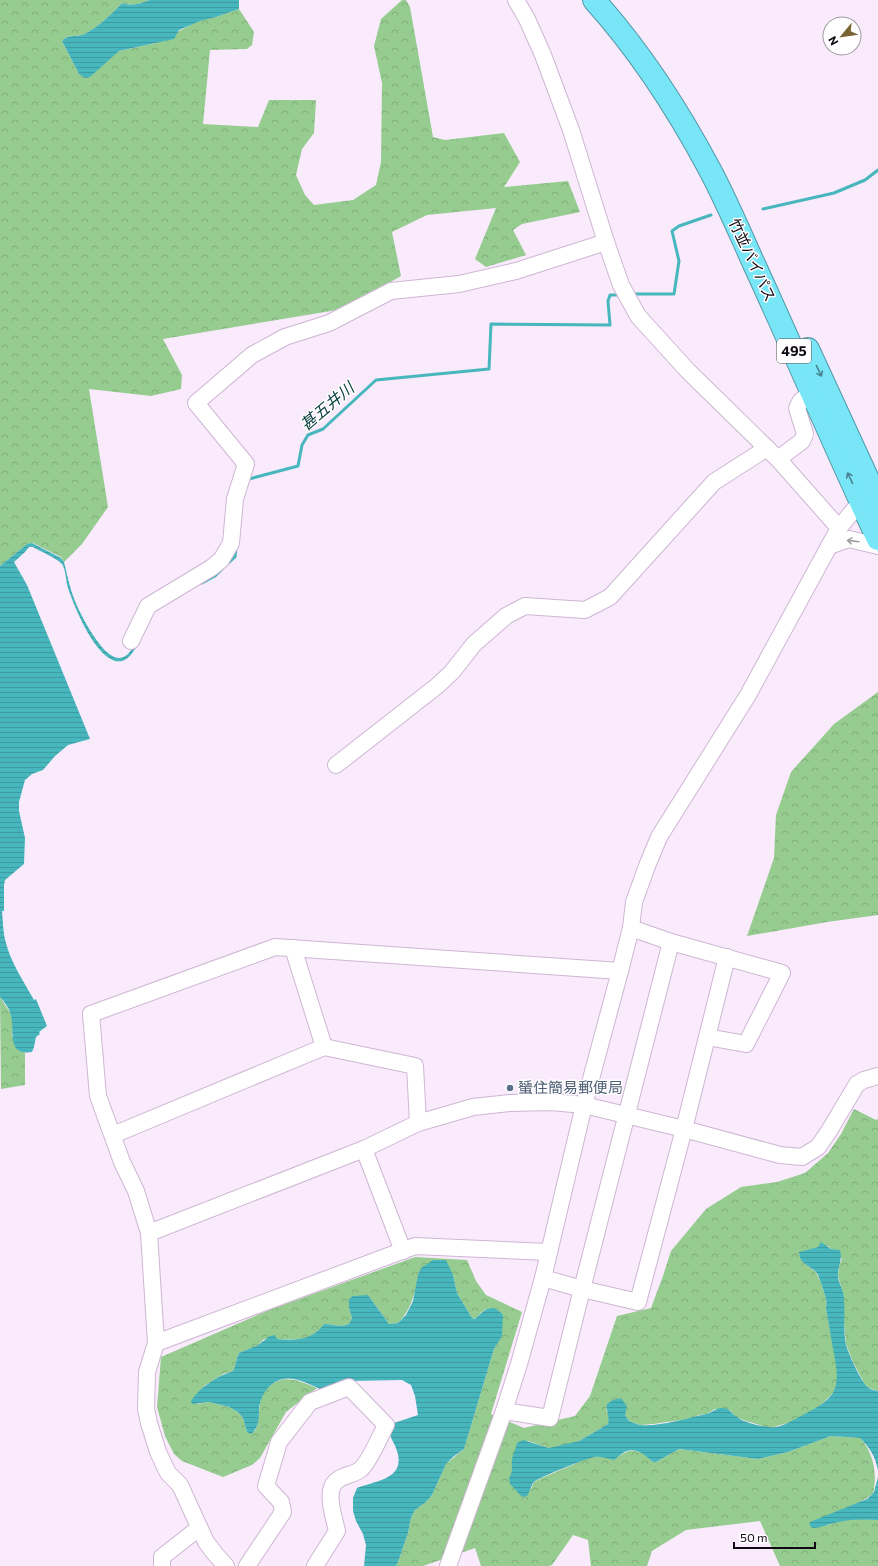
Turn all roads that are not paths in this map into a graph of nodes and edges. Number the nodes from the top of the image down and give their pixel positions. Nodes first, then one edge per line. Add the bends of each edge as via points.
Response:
1 (516, 0) edge
2 (594, 0) edge
3 (610, 0) edge
4 (606, 242) junction
5 (811, 392) junction
6 (773, 453) junction
7 (872, 493) edge
8 (839, 528) junction
9 (878, 539) edge
10 (829, 546) junction
11 (878, 546) edge
12 (131, 642) dead end
13 (336, 765) dead end
14 (630, 928) junction
15 (671, 942) junction
16 (293, 948) junction
17 (727, 957) junction
18 (620, 972) junction
19 (707, 1037) junction
20 (324, 1047) junction
21 (878, 1076) edge
22 (584, 1105) junction
23 (626, 1115) junction
24 (418, 1123) junction
25 (684, 1129) junction
26 (113, 1135) junction
27 (364, 1149) junction
28 (149, 1233) junction
29 (403, 1251) junction
30 (548, 1252) junction
31 (543, 1278) junction
32 (582, 1289) junction
33 (156, 1343) junction
34 (504, 1411) junction
35 (199, 1528) junction
36 (162, 1566) edge
37 (226, 1566) edge
38 (247, 1566) edge
39 (315, 1566) edge
40 (448, 1566) edge

1 - 4 street via 543,55 571,130
2 - 5 highway, 竹並バイパス / 495 via 660,88 710,170
3 -> 7 highway, 竹並バイパス / 495 via 654,57 717,159
4 - 6 street via 621,285 638,316 688,371
4 - 12 street via 502,274 459,284 391,292 329,323 285,337 252,355 196,403 246,464 235,499 231,543 221,560 211,568 148,606
5 - 6 street via 797,408 805,434 802,441
7 -> 5 highway, 竹並バイパス / 495
6 - 8 street
6 - 13 street via 714,482 610,597 585,610 525,606 506,616 474,644 452,672 437,686
7 - 8 street
7 - 9 highway, 竹並バイパス / 495
8 - 10 street
11 -> 10 street via 849,539
10 - 14 street via 748,695 659,837 634,902
14 - 15 street
14 - 18 street
15 - 17 street
15 - 23 street
16 - 18 street
16 - 20 street
16 - 26 street via 275,947 92,1014 98,1096
17 - 19 street
17 - 19 street via 782,973 746,1044
18 - 22 street
19 - 25 street
20 - 24 street via 415,1066
20 - 26 street
21 - 25 street via 857,1084 818,1147 802,1157 780,1155
22 - 23 street
22 - 24 street via 551,1102 473,1107
22 - 30 street
23 - 25 street
23 - 32 street
24 - 27 street
25 - 32 street via 638,1302
26 - 28 street via 136,1191
27 - 28 street
27 - 29 street
28 - 33 street
29 - 30 street via 415,1246
29 - 33 street
30 - 31 street
31 - 32 street
31 - 34 street
32 - 34 street via 550,1418
33 - 35 street via 147,1372 146,1409 158,1452 168,1473 180,1485
34 - 40 street
35 - 36 street via 162,1556
35 - 37 street via 206,1542
38 - 39 street via 283,1512 281,1502 266,1486 278,1442 310,1402 349,1387 386,1425 361,1469 337,1479 332,1485 330,1503 337,1531

